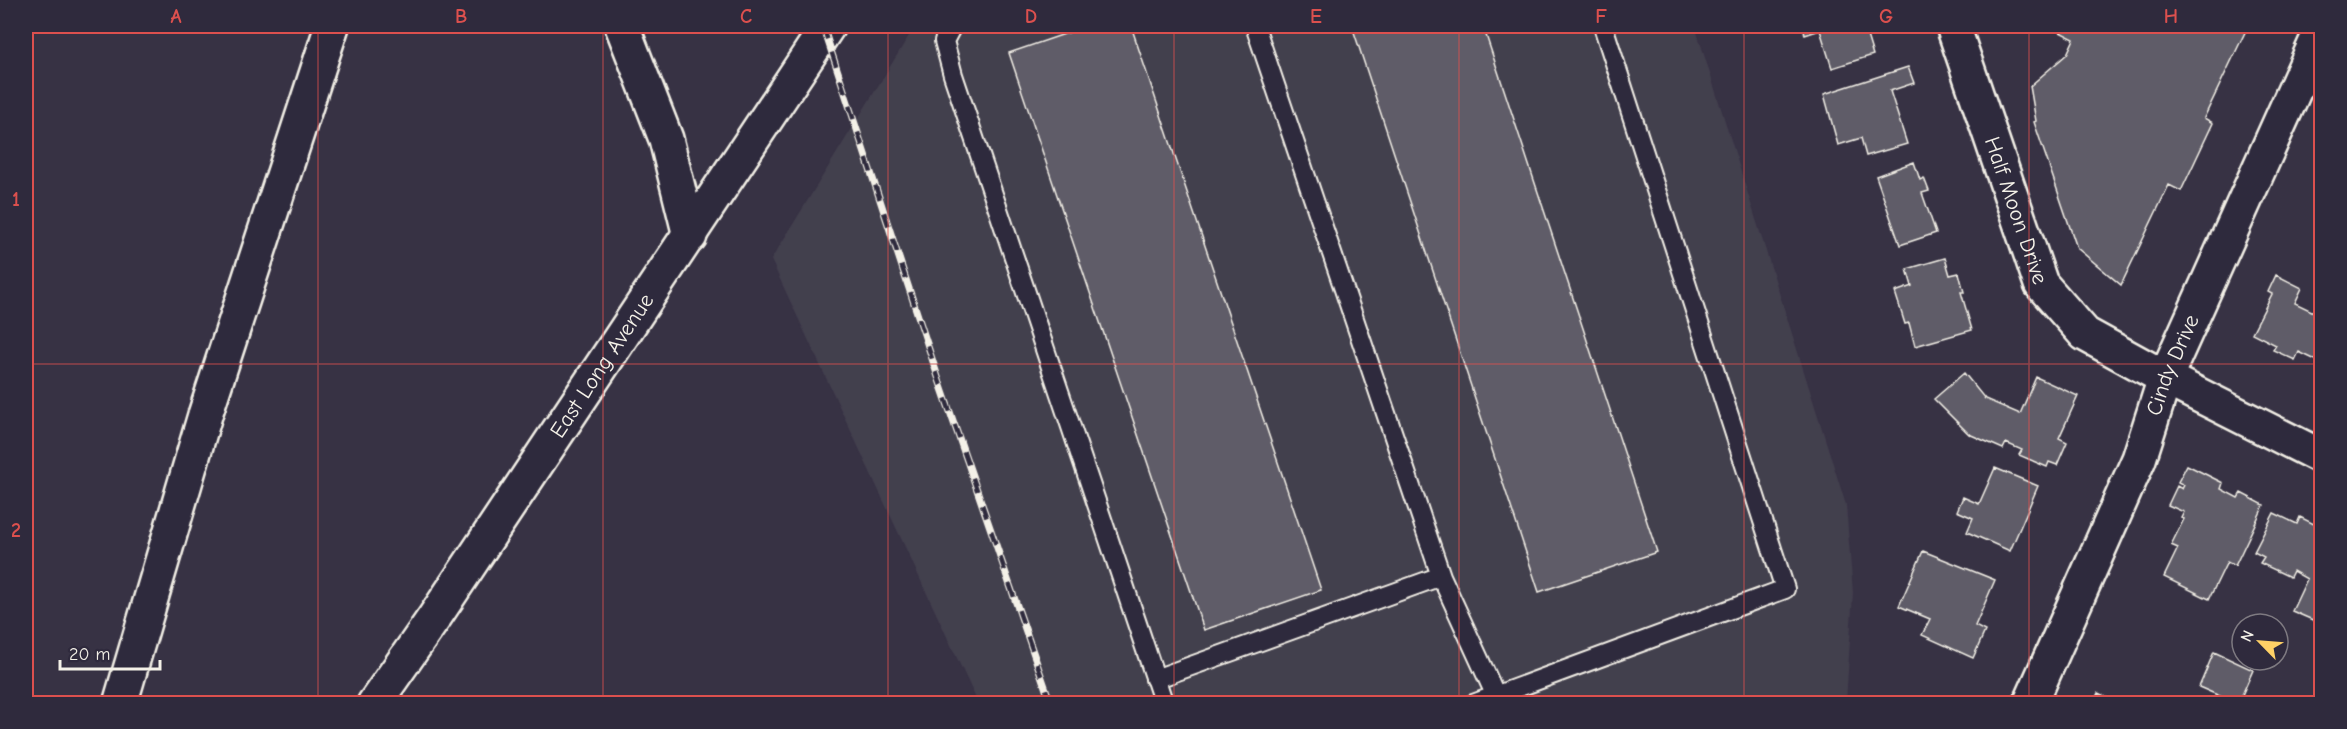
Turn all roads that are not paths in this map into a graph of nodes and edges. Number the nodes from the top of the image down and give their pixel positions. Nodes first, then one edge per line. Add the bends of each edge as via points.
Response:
1 (332, 26) edge
2 (622, 26) edge
3 (828, 26) edge
4 (952, 26) edge
5 (1255, 26) edge
6 (1603, 26) edge
7 (1953, 26) edge
8 (2322, 29) edge
9 (690, 236) junction
10 (2165, 378) junction
11 (2322, 457) edge
12 (1441, 576) junction
13 (1155, 679) junction
14 (1502, 699) edge
15 (120, 704) edge
16 (374, 704) edge
17 (1164, 704) edge
18 (1473, 704) edge
19 (2030, 704) edge

1 - 15 main road via 205,415
2 - 9 main road via 666,139
3 - 9 main road, East Long Avenue
4 - 13 lane via 944,41 952,75
5 - 12 lane
6 - 14 lane via 1785,589
7 - 10 main road, Half Moon Drive via 2041,284 2085,333
8 - 10 main road, Cindy Drive
9 - 16 main road, East Long Avenue
10 - 11 main road, Half Moon Drive
10 - 19 main road, Cindy Drive via 2139,459
12 - 13 lane
12 - 14 lane
13 - 17 lane
14 - 18 lane

